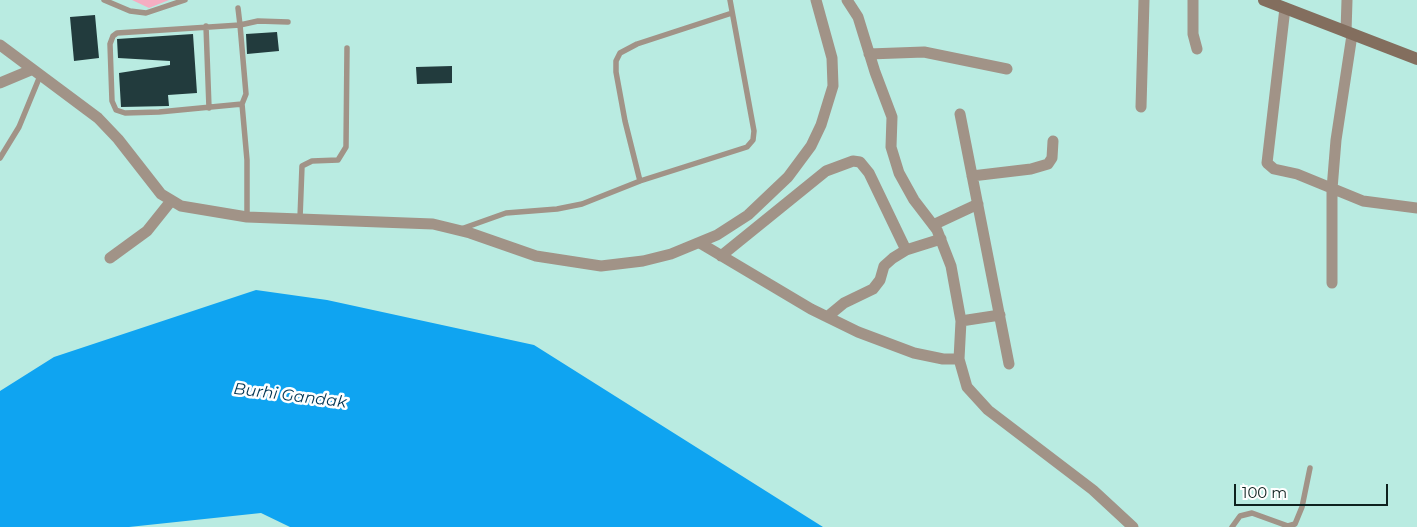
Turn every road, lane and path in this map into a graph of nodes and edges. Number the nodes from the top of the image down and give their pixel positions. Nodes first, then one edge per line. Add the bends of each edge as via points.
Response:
1 (104, 0) edge
2 (185, 0) edge
3 (730, 0) edge
4 (816, 0) edge
5 (847, 0) edge
6 (1144, 0) edge
7 (1192, 0) edge
8 (1264, 0) edge
9 (1347, 0) edge
10 (238, 8) dead end
11 (1285, 8) junction
12 (732, 13) junction
13 (288, 22) dead end
14 (240, 25) junction
15 (206, 26) junction
16 (1349, 33) junction
17 (0, 45) edge
18 (347, 48) dead end
19 (1197, 49) dead end
20 (869, 54) junction
21 (1417, 59) edge
22 (1007, 69) dead end
23 (35, 73) junction
24 (0, 83) edge
25 (242, 104) junction
26 (1141, 107) dead end
27 (209, 108) junction
28 (960, 114) dead end
29 (1053, 141) dead end
30 (0, 158) edge
31 (972, 176) junction
32 (640, 181) junction
33 (1332, 189) junction
34 (171, 201) junction
35 (978, 204) junction
36 (1417, 208) edge
37 (247, 217) junction
38 (300, 218) junction
39 (933, 225) junction
40 (458, 230) junction
41 (941, 239) junction
42 (700, 243) junction
43 (906, 250) junction
44 (721, 256) junction
45 (110, 258) dead end
46 (1332, 283) dead end
47 (1000, 315) junction
48 (827, 316) junction
49 (961, 321) junction
50 (959, 359) junction
51 (1009, 364) dead end
52 (1310, 468) dead end
53 (1133, 527) edge
54 (1232, 527) edge

1 - 2 lane via 146,14
3 - 12 lane
4 - 42 street via 833,72 822,125 806,153 776,191 734,225
5 - 20 street via 858,16
6 - 26 street
7 - 19 street via 1192,34
8 - 11 street
9 - 16 street
10 - 14 lane
11 - 16 street
11 - 33 street via 1267,164
12 - 32 lane via 753,140 743,149
12 - 32 lane via 637,44 616,60 625,121
13 - 14 lane
14 - 15 lane
14 - 25 lane via 246,94
15 - 27 lane
15 - 27 lane via 122,32 113,36 110,44 116,110 125,113
16 - 21 street
16 - 33 street
17 - 23 street
18 - 38 lane via 346,147 338,160 302,166
20 - 22 street via 924,52
20 - 39 street via 892,117 891,147 899,173
23 - 24 street
23 - 30 lane via 19,127
23 - 34 street via 109,128 152,184
25 - 27 lane
25 - 37 lane
28 - 31 street
29 - 31 street via 1052,158 1048,164
31 - 35 street
32 - 40 lane via 570,207 506,213
33 - 36 street via 1363,201
33 - 46 street
34 - 37 street via 194,209
34 - 45 street via 147,232
35 - 39 street
35 - 47 street
37 - 38 street
38 - 40 street via 418,222
39 - 41 street
40 - 42 street via 536,256 601,266 643,261
41 - 43 street
41 - 49 street via 951,266
42 - 44 street
43 - 44 street via 869,173 860,162 853,161 826,170
43 - 48 street via 884,266 873,289 844,302
44 - 48 street
47 - 49 street
47 - 51 street
48 - 50 street via 914,353
49 - 50 street
50 - 53 street via 967,386 988,410 1093,490
52 - 54 lane via 1295,524 1288,526 1252,513 1240,516

